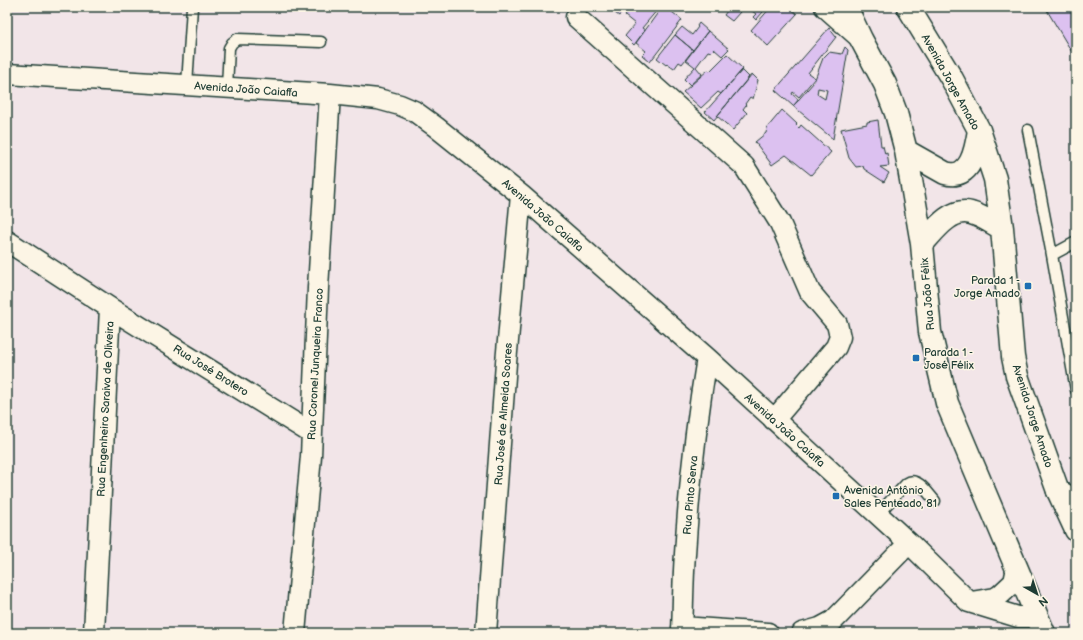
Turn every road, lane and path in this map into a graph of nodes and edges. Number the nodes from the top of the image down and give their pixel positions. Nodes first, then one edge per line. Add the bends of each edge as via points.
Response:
1 (192, 7) edge
2 (826, 7) edge
3 (846, 7) edge
4 (908, 7) edge
5 (576, 17) dead end
6 (860, 40) junction
7 (321, 42) dead end
8 (7, 74) edge
9 (187, 85) junction
10 (227, 87) junction
11 (330, 94) junction
12 (979, 130) junction
13 (1028, 130) dead end
14 (906, 151) junction
15 (521, 195) junction
16 (1002, 228) junction
17 (7, 241) edge
18 (1076, 242) edge
19 (922, 244) junction
20 (1052, 255) junction
21 (110, 308) junction
22 (707, 358) junction
23 (1076, 390) edge
24 (774, 420) junction
25 (311, 433) junction
26 (1067, 496) edge
27 (935, 500) dead end
28 (878, 514) junction
29 (1076, 530) edge
30 (909, 543) junction
31 (1017, 568) junction
32 (969, 602) junction
33 (1041, 625) edge
34 (682, 630) edge
35 (94, 633) edge
36 (295, 633) edge
37 (486, 633) edge
38 (768, 633) edge
39 (802, 633) edge

1 - 9 lane
2 - 6 street
3 - 6 main road, Rua João Félix
4 - 12 main road, Avenida Jorge Amado via 952,79
5 - 24 street via 744,166 780,223 810,292 837,324 840,337 836,347
6 - 14 main road, Rua João Félix via 885,84
7 - 10 lane via 237,39 229,48
8 - 9 street, Avenida João Caiaffa
9 - 10 street, Avenida João Caiaffa
10 - 11 street, Avenida João Caiaffa
11 - 15 street, Avenida João Caiaffa via 378,99 414,111
11 - 25 street, Rua Coronel Junqueira Franco
12 - 14 main road via 970,164 956,174 944,173
12 - 16 main road, Avenida Jorge Amado via 995,179
13 - 20 lane
14 - 19 main road, Rua João Félix
15 - 22 street, Avenida João Caiaffa
15 - 37 street, Rua José de Almeida Soares
16 - 19 main road via 970,212 963,212 950,216
16 - 26 main road, Avenida Jorge Amado via 1013,357 1017,376
17 - 21 street, Rua Engenheiro Saraiva de Oliveira
18 - 20 lane
19 - 31 main road, Rua João Félix via 930,332 947,403
20 - 23 lane
21 - 25 street, Rua José Brotero
21 - 35 street, Rua Engenheiro Saraiva de Oliveira
22 - 24 street, Avenida João Caiaffa
22 - 34 street, Rua Pinto Serva via 691,482
24 - 28 street, Avenida João Caiaffa
25 - 36 street, Rua Coronel Junqueira Franco
26 - 29 main road, Avenida Jorge Amado
27 - 28 lane via 917,482 912,481 907,483
28 - 30 street, Avenida João Caiaffa
30 - 32 street, Avenida João Caiaffa
30 - 39 street via 833,621
31 - 32 street via 1014,582 1000,595
31 - 33 main road, Rua João Félix
32 - 33 street, Avenida João Caiaffa
34 - 38 street

